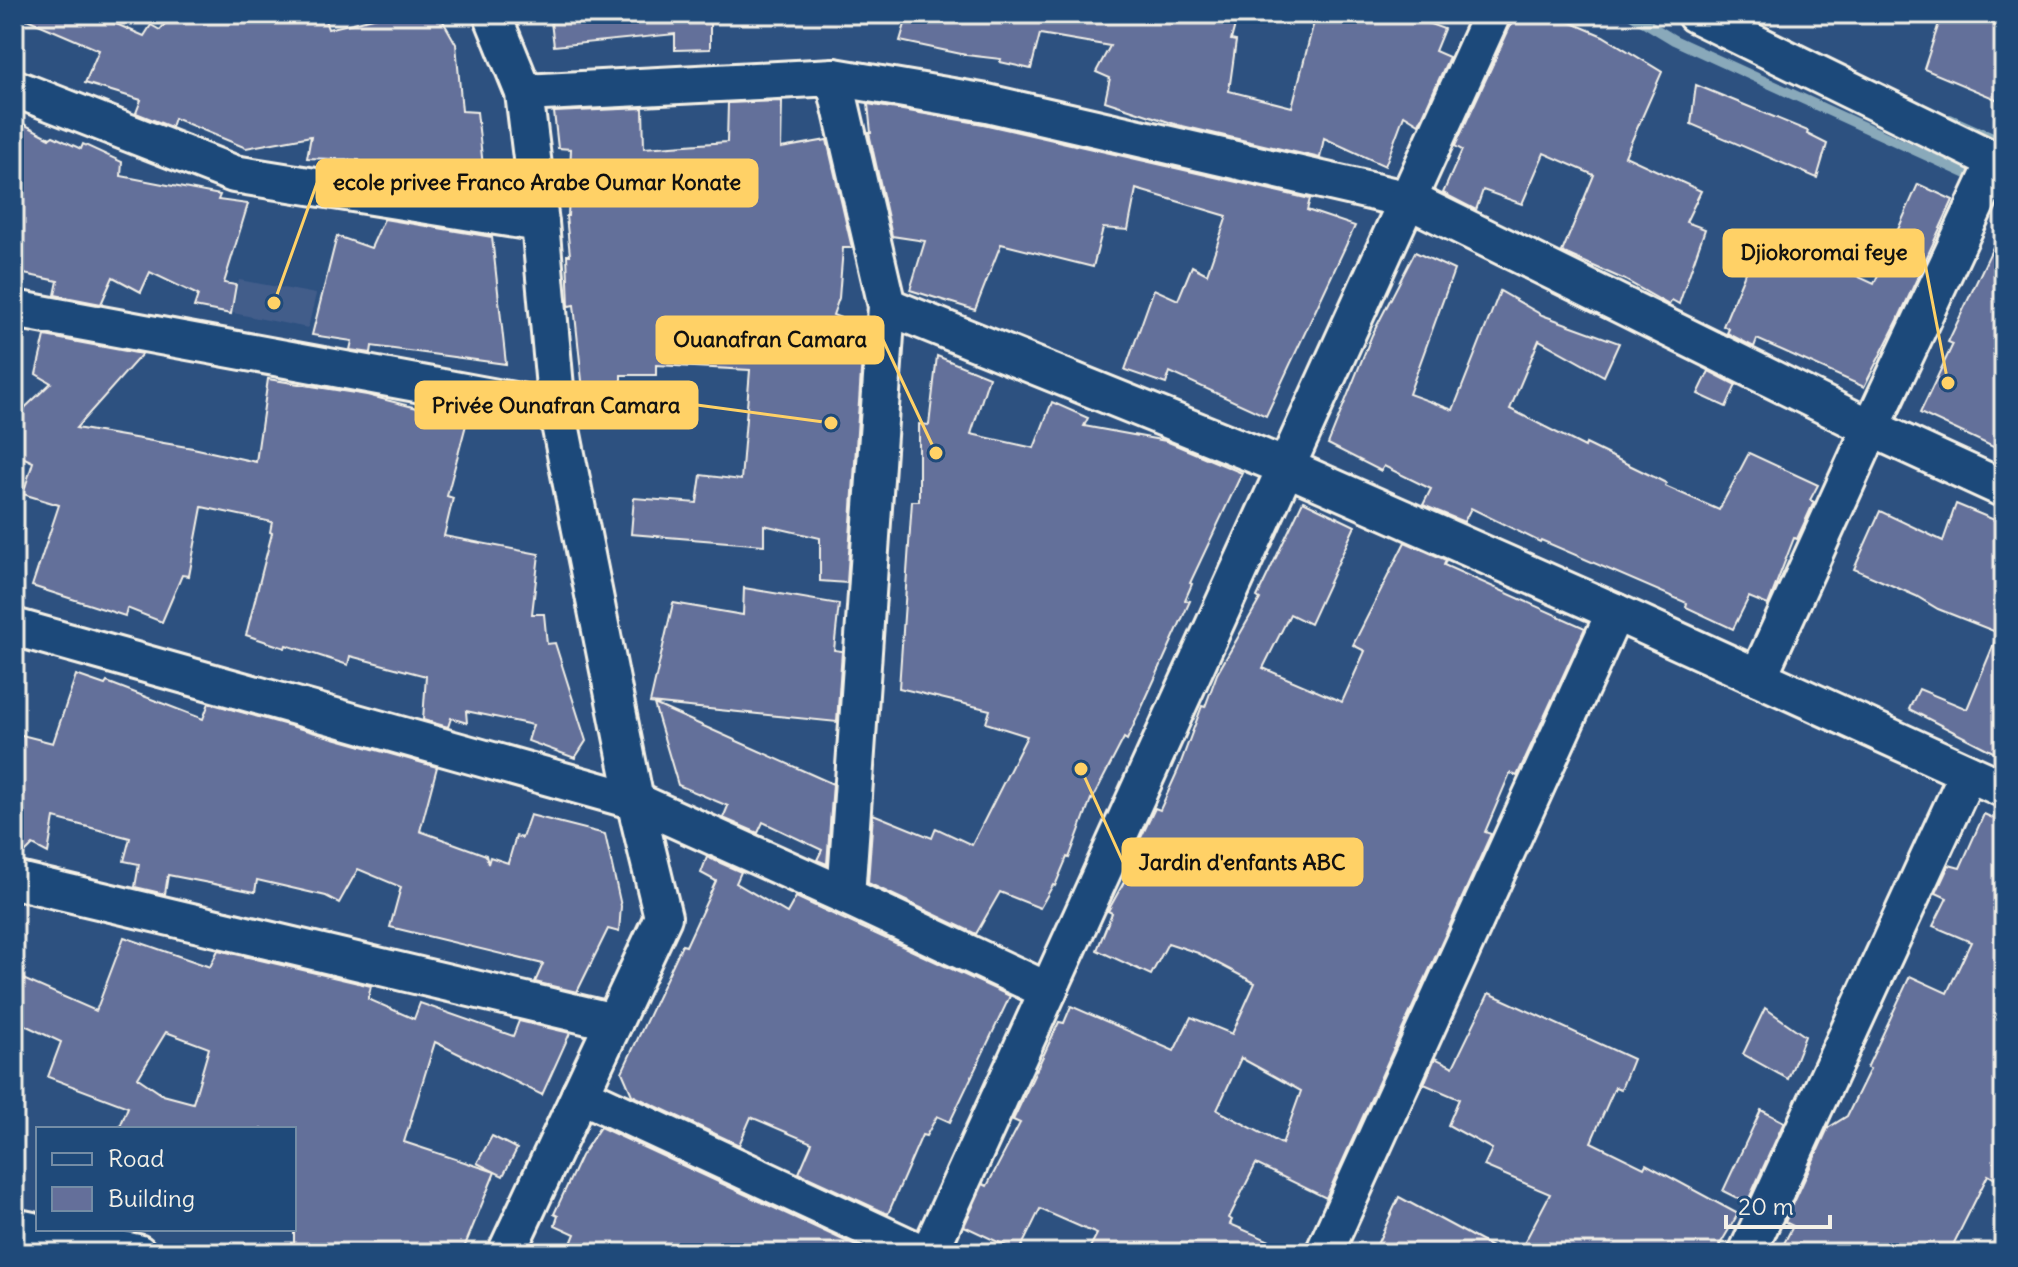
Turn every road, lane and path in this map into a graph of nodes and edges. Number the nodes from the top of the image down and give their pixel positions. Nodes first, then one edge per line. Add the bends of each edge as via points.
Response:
1 (492, 14) edge
2 (1492, 14) edge
3 (1695, 14) edge
4 (834, 77) junction
5 (14, 88) edge
6 (524, 93) junction
7 (2000, 163) edge
8 (1409, 200) junction
9 (540, 223) junction
10 (887, 306) junction
11 (14, 309) edge
12 (557, 409) junction
13 (1871, 428) junction
14 (1286, 467) junction
15 (2004, 489) edge
16 (1615, 612) junction
17 (14, 627) edge
18 (1758, 677) junction
19 (1968, 773) junction
20 (2004, 789) edge
21 (635, 801) junction
22 (14, 880) edge
23 (846, 896) junction
24 (1048, 991) junction
25 (614, 1022) junction
26 (580, 1094) junction
27 (14, 1227) edge
28 (138, 1253) edge
29 (506, 1253) edge
30 (922, 1253) edge
31 (929, 1253) edge
32 (1324, 1253) edge
33 (1747, 1253) edge

1 - 6 street
2 - 8 street
3 - 7 street
4 - 6 street
4 - 8 street via 987,103
4 - 10 street
5 - 9 street via 234,174
6 - 9 street
7 - 13 street
8 - 13 street
8 - 14 street
9 - 12 street
10 - 14 street
10 - 23 street
11 - 12 street
12 - 21 street
13 - 15 street
13 - 18 street
14 - 16 street
14 - 24 street
16 - 18 street
16 - 32 street
17 - 21 street
18 - 19 street
19 - 20 street
19 - 33 street
21 - 23 street
21 - 25 street via 663,917
22 - 25 street
23 - 24 street
24 - 31 street
25 - 26 street
26 - 29 street
26 - 30 street
27 - 28 street

